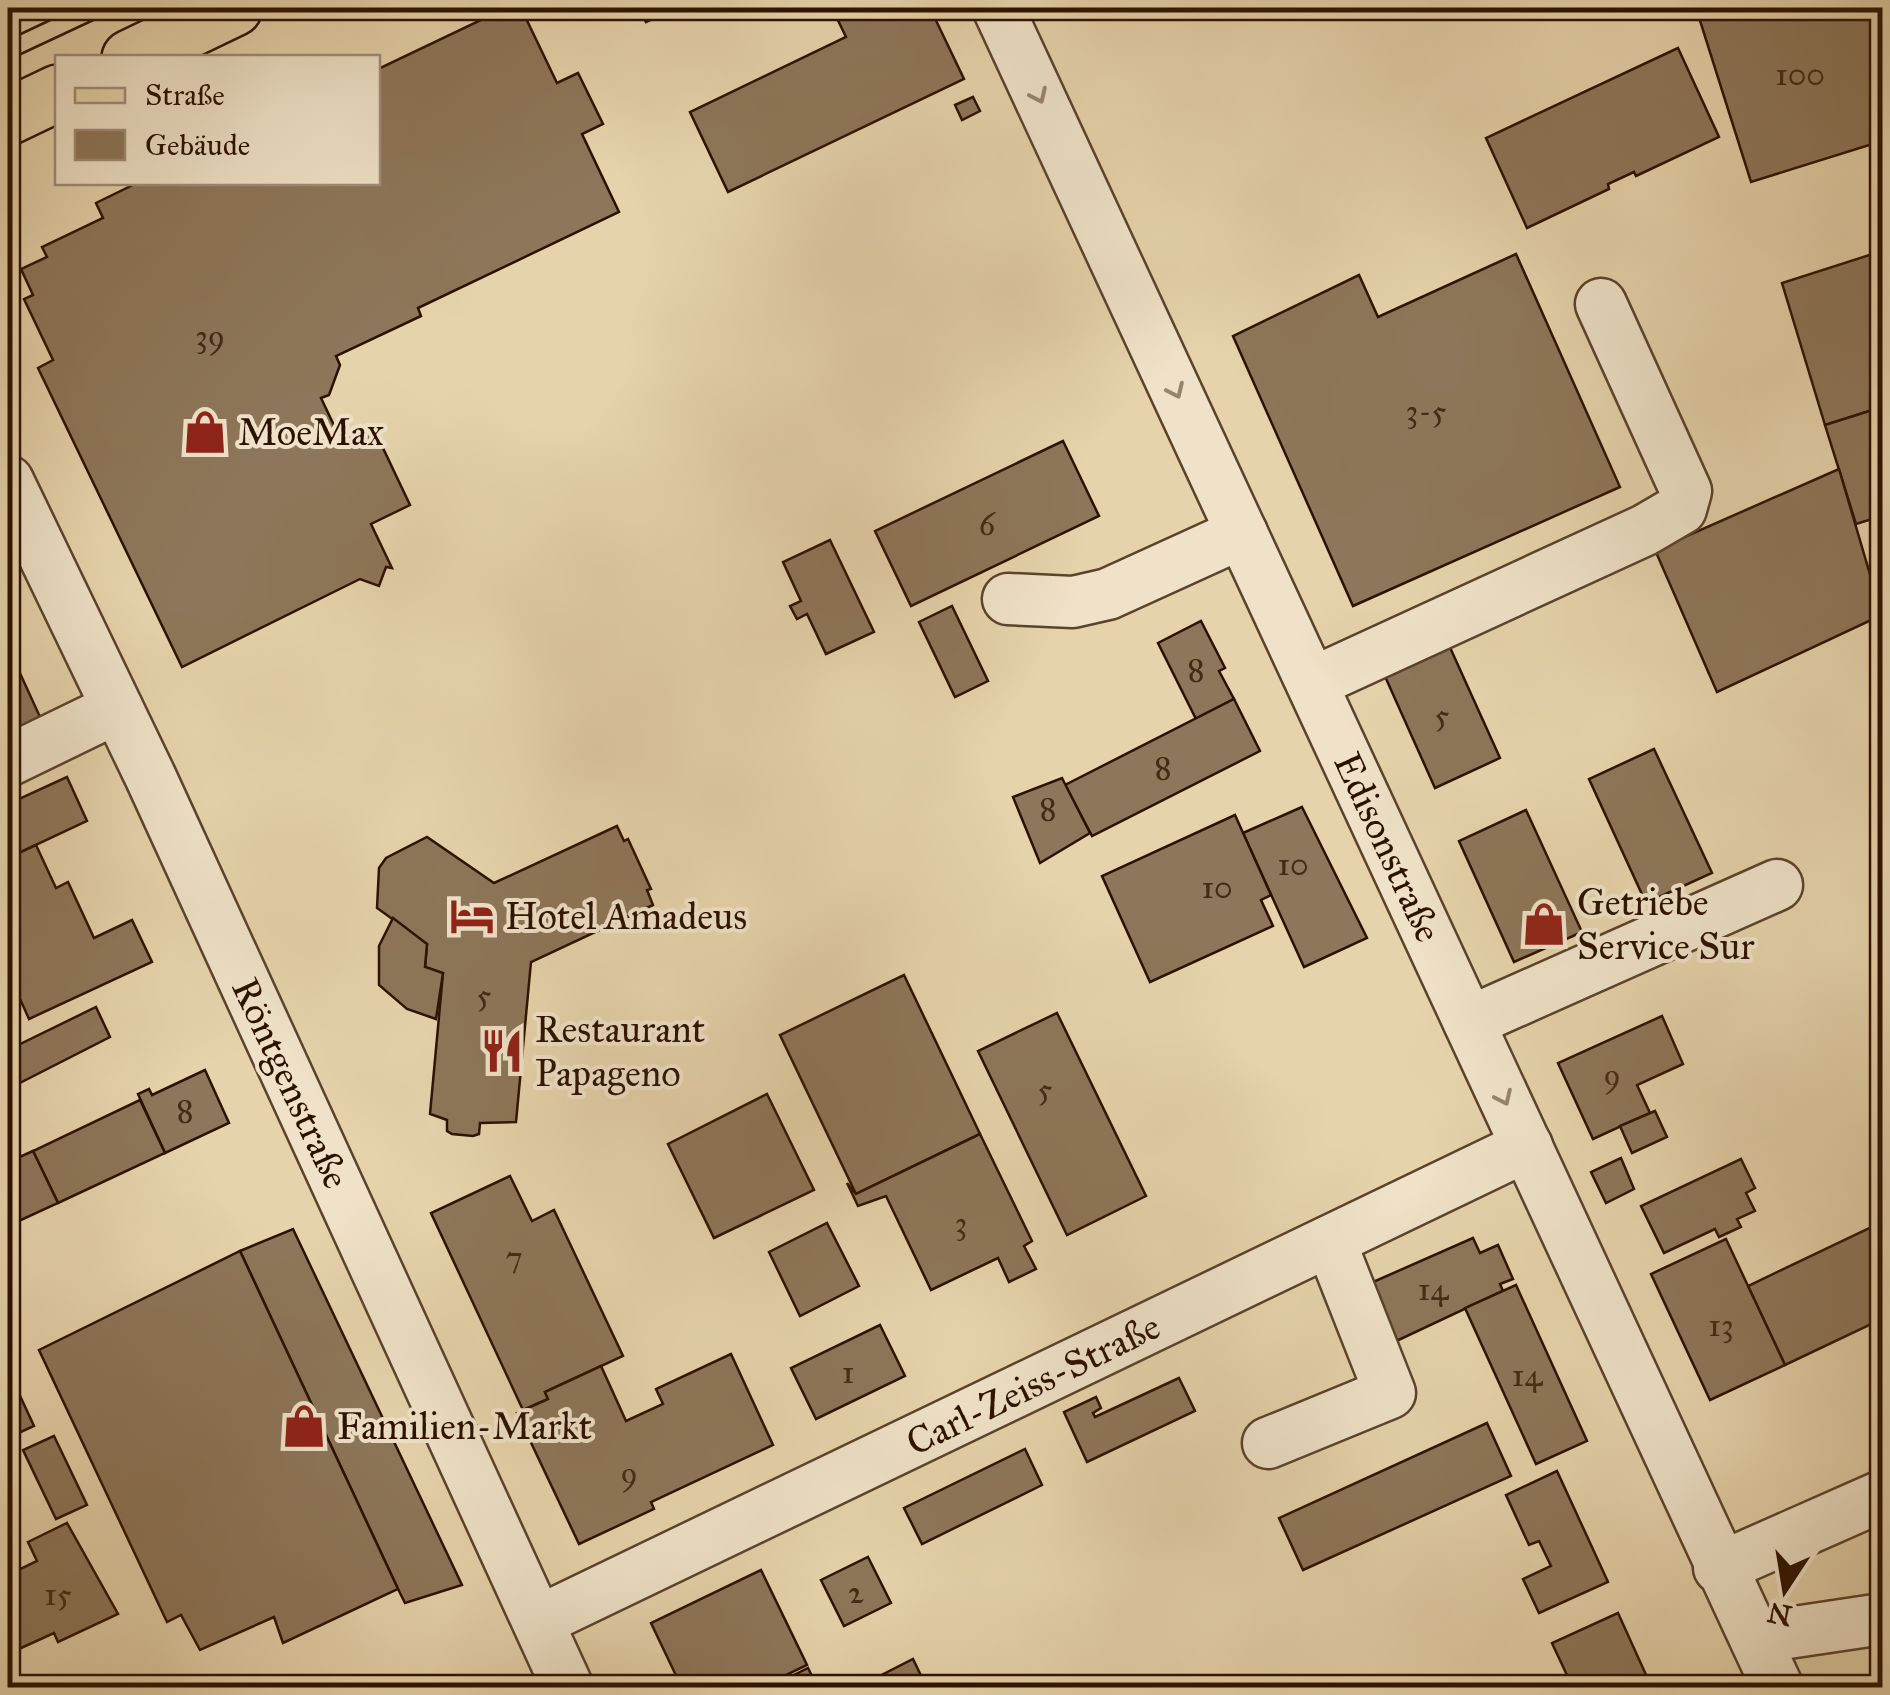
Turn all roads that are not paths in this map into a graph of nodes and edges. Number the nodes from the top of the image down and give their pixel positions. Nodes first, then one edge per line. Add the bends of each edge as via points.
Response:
1 (234, 8) edge
2 (998, 8) edge
3 (136, 55) edge
4 (55, 94) edge
5 (8, 117) edge
6 (1601, 304) dead end
7 (8, 481) edge
8 (1242, 533) junction
9 (1008, 599) dead end
10 (1312, 683) junction
11 (117, 708) junction
12 (8, 761) edge
13 (1776, 885) dead end
14 (1469, 1022) junction
15 (1526, 1146) junction
16 (1330, 1241) junction
17 (1268, 1443) dead end
18 (1882, 1496) edge
19 (1720, 1568) junction
20 (1882, 1618) edge
21 (539, 1621) junction
22 (1756, 1638) junction
23 (568, 1688) edge
24 (1778, 1688) edge

1 - 3 main road
2 -> 8 street, Edisonstraße
4 - 5 main road
6 - 10 street via 1686,492 1681,509
7 - 11 street, Röntgenstraße
8 - 9 street via 1108,594 1073,602
8 - 10 street, Edisonstraße
10 - 14 street, Edisonstraße
11 - 12 street
11 - 21 street, Röntgenstraße
13 - 14 street
14 -> 15 street, Edisonstraße
15 - 16 street, Carl-Zeiss-Straße
15 - 19 street, Edisonstraße
16 - 17 street via 1390,1393
16 - 21 street, Carl-Zeiss-Straße
18 - 19 street
19 - 22 street, Edisonstraße
20 - 22 street
21 - 23 street, Röntgenstraße
22 - 24 street, Edisonstraße

